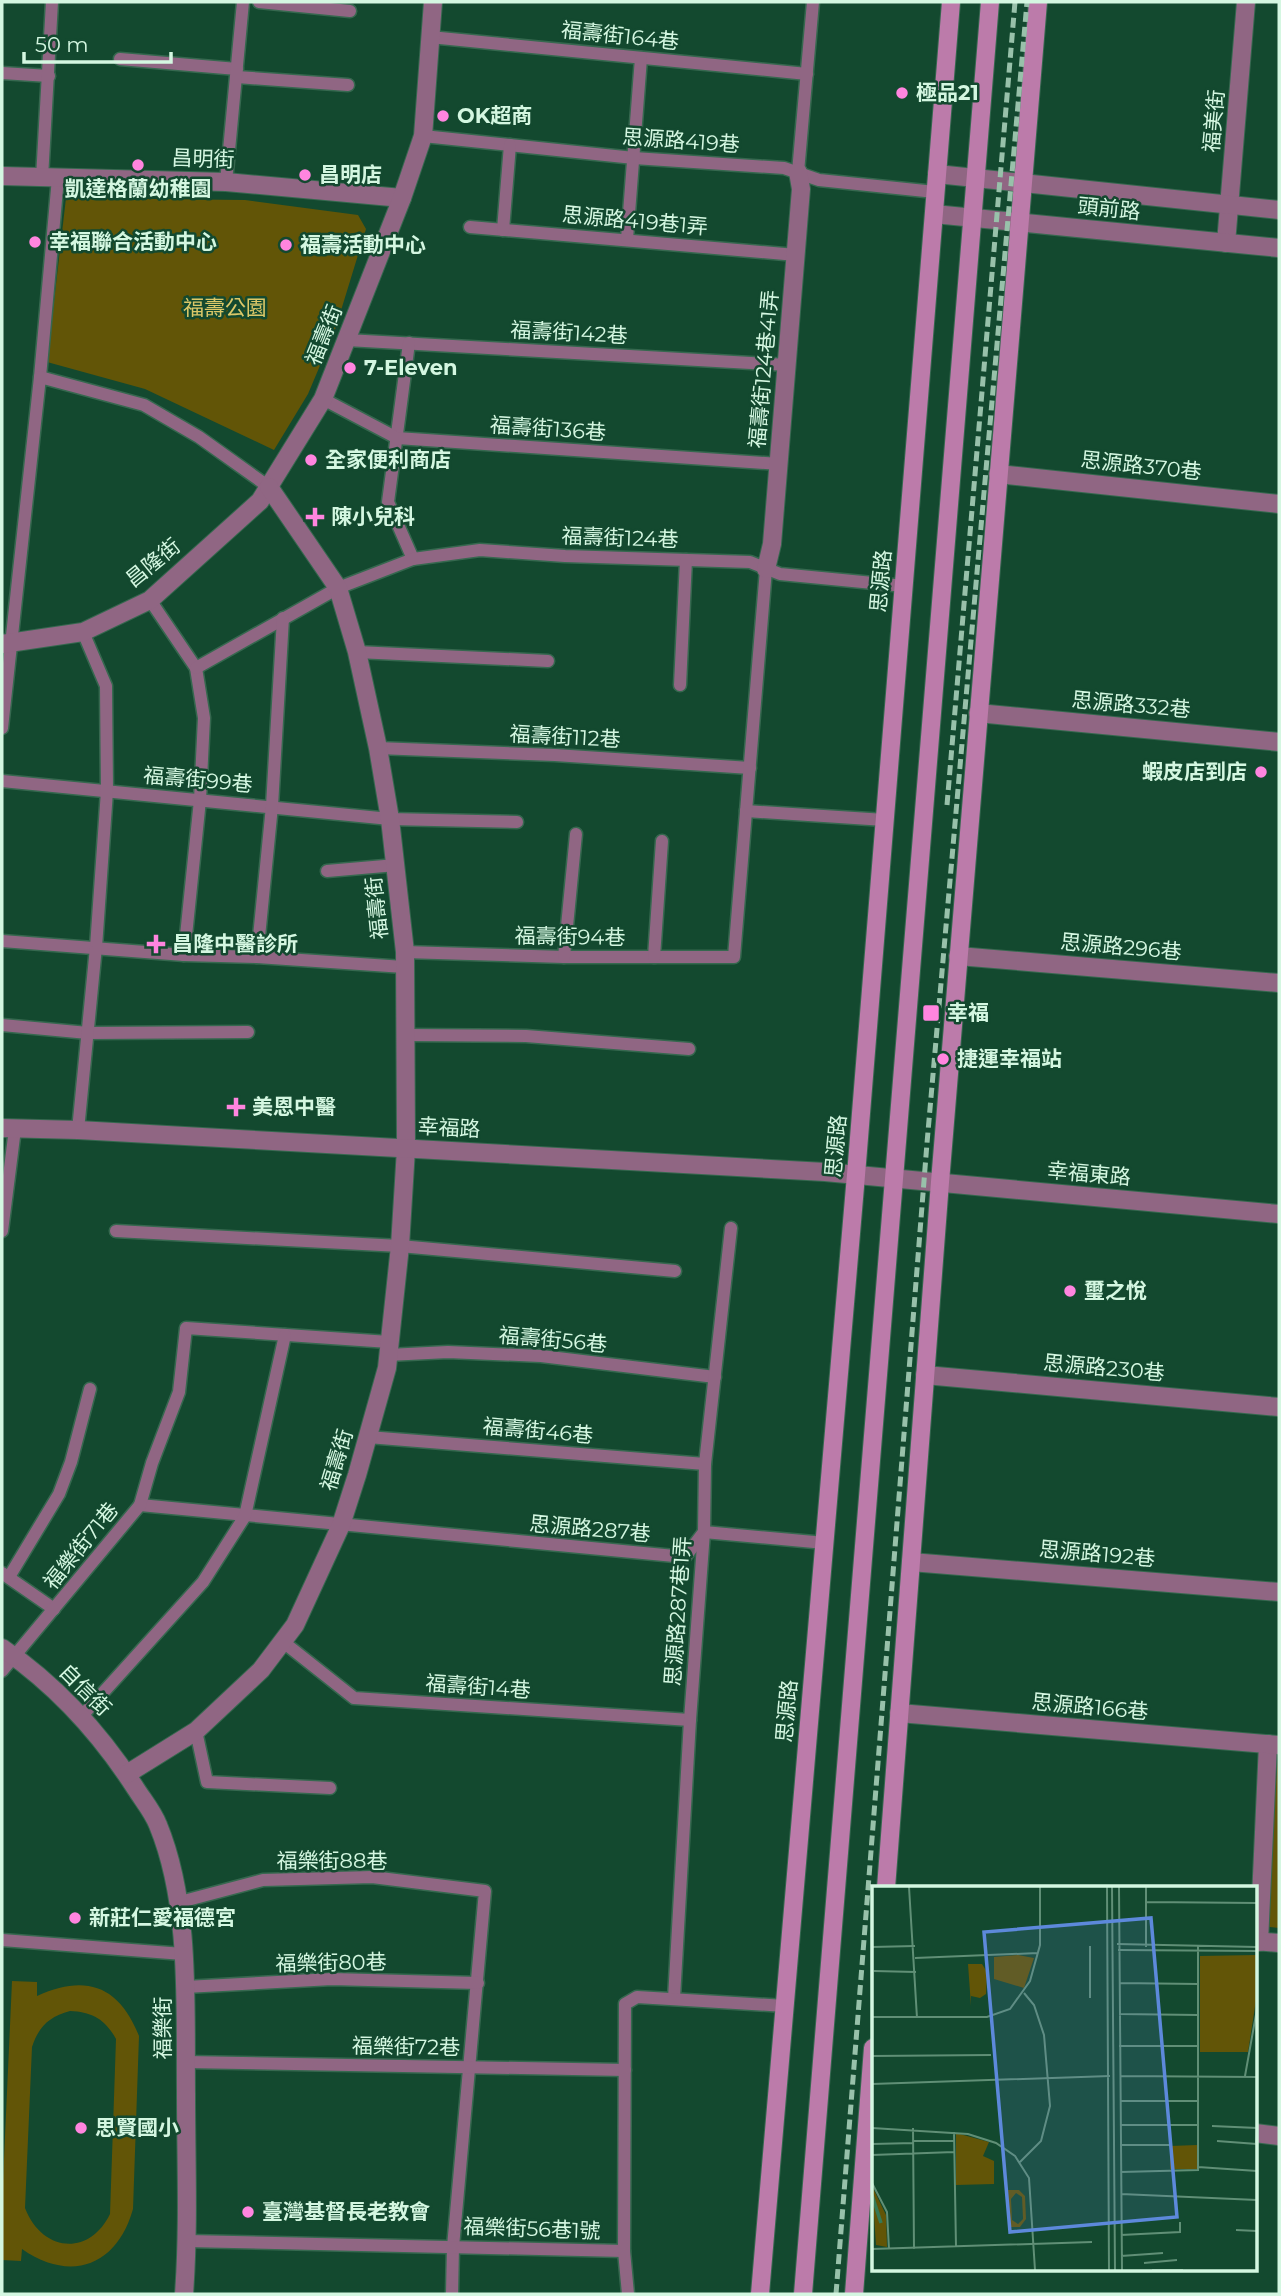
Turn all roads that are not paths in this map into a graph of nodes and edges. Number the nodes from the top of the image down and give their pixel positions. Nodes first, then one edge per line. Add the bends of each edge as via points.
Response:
1 (52, 2) edge
2 (243, 2) edge
3 (259, 2) edge
4 (433, 2) edge
5 (813, 2) edge
6 (951, 2) edge
7 (990, 2) edge
8 (1038, 2) edge
9 (1247, 2) edge
10 (350, 11) dead end
11 (430, 37) junction
12 (641, 58) junction
13 (120, 59) dead end
14 (2, 73) edge
15 (237, 73) junction
16 (807, 74) junction
17 (50, 76) junction
18 (348, 85) dead end
19 (423, 136) junction
20 (510, 145) junction
21 (634, 158) junction
22 (798, 172) junction
23 (2, 176) edge
24 (50, 178) junction
25 (976, 178) junction
26 (226, 182) junction
27 (936, 183) junction
28 (1023, 183) junction
29 (401, 198) junction
30 (1230, 205) junction
31 (1279, 210) edge
32 (934, 214) junction
33 (973, 218) junction
34 (1019, 222) junction
35 (470, 227) dead end
36 (503, 230) junction
37 (626, 239) junction
38 (1226, 243) junction
39 (1279, 248) edge
40 (796, 255) junction
41 (347, 340) junction
42 (409, 343) junction
43 (788, 365) junction
44 (40, 377) junction
45 (323, 399) junction
46 (397, 438) junction
47 (779, 464) junction
48 (998, 474) junction
49 (269, 487) junction
50 (1279, 504) edge
51 (414, 559) junction
52 (685, 560) junction
53 (766, 569) junction
54 (904, 586) junction
55 (338, 589) junction
56 (150, 600) junction
57 (283, 618) junction
58 (83, 632) junction
59 (6, 643) edge
60 (356, 652) junction
61 (548, 662) dead end
62 (196, 668) junction
63 (680, 685) dead end
64 (978, 713) junction
65 (2, 728) edge
66 (1279, 742) edge
67 (378, 748) junction
68 (750, 768) junction
69 (2, 781) edge
70 (107, 791) junction
71 (200, 800) junction
72 (272, 806) junction
73 (746, 811) junction
74 (390, 820) junction
75 (885, 820) junction
76 (517, 822) dead end
77 (576, 834) dead end
78 (662, 841) dead end
79 (396, 865) junction
80 (327, 872) dead end
81 (2, 941) edge
82 (96, 947) junction
83 (184, 956) junction
84 (958, 956) junction
85 (257, 957) junction
86 (564, 957) junction
87 (654, 957) junction
88 (405, 960) junction
89 (1279, 983) edge
90 (2, 1025) edge
91 (248, 1032) dead end
92 (88, 1033) junction
93 (407, 1035) junction
94 (689, 1049) dead end
95 (8, 1129) edge
96 (78, 1130) junction
97 (406, 1149) junction
98 (856, 1175) junction
99 (894, 1178) junction
100 (940, 1182) junction
101 (1279, 1214) edge
102 (731, 1228) dead end
103 (2, 1231) edge
104 (116, 1231) dead end
105 (400, 1246) junction
106 (675, 1271) dead end
107 (285, 1335) junction
108 (388, 1349) junction
109 (925, 1375) junction
110 (715, 1377) junction
111 (90, 1389) dead end
112 (1279, 1407) edge
113 (368, 1437) junction
114 (705, 1464) junction
115 (140, 1504) junction
116 (245, 1516) junction
117 (341, 1525) junction
118 (704, 1532) junction
119 (825, 1543) junction
120 (911, 1562) junction
121 (5, 1575) edge
122 (1279, 1592) edge
123 (54, 1609) junction
124 (282, 1641) junction
125 (8, 1652) edge
126 (2, 1671) edge
127 (899, 1713) junction
128 (82, 1717) junction
129 (690, 1720) junction
130 (196, 1731) junction
131 (1275, 1745) edge
132 (127, 1774) junction
133 (330, 1788) dead end
134 (886, 1886) edge
135 (180, 1902) junction
136 (2, 1940) edge
137 (1257, 1942) edge
138 (1279, 1943) edge
139 (183, 1954) junction
140 (478, 1983) junction
141 (185, 1987) junction
142 (674, 1998) junction
143 (785, 2006) junction
144 (186, 2062) junction
145 (470, 2067) junction
146 (625, 2070) junction
147 (872, 2085) edge
148 (1256, 2133) edge
149 (1279, 2136) edge
150 (188, 2241) junction
151 (453, 2246) junction
152 (624, 2251) junction
153 (184, 2294) edge
154 (452, 2294) edge
155 (628, 2294) edge
156 (760, 2294) edge
157 (803, 2294) edge
158 (854, 2294) edge

1 - 17 lane
2 - 15 lane
3 - 10 lane
4 - 11 street, 福壽街
5 - 16 lane
6 - 27 main road, 思源路
7 - 25 main road
8 - 28 main road
9 - 30 street, 福美街
11 - 12 lane, 福壽街164巷
11 - 19 street, 福壽街
12 - 16 lane, 福壽街164巷
12 - 21 lane
13 - 15 lane
14 - 17 lane
15 - 18 lane
15 - 26 lane
16 - 22 lane
17 - 24 lane
19 - 20 lane, 思源路419巷
19 - 29 street, 福壽街
20 - 21 lane, 思源路419巷
20 - 36 lane
21 - 22 lane, 思源路419巷
21 - 37 lane
22 - 27 lane, 思源路419巷 via 820,180
22 - 40 street, 福壽街124巷41弄 via 802,189
23 - 24 street, 昌明街
24 - 26 street, 昌明街
24 - 44 lane
25 - 27 street, 頭前路
25 - 28 street, 頭前路
25 - 33 main road
26 - 29 street, 昌明街
27 - 32 main road, 思源路
28 - 30 street, 頭前路
28 - 34 main road
29 - 41 street, 福壽街
30 - 31 street, 頭前路
30 - 38 street, 福美街
32 - 33 street, 頭前路
32 - 54 main road, 思源路
33 - 34 street, 頭前路
33 - 99 main road
34 - 38 street, 頭前路
34 - 48 main road
35 - 36 lane, 思源路419巷1弄
36 - 37 lane, 思源路419巷1弄
37 - 40 lane, 思源路419巷1弄
38 - 39 street, 頭前路
40 - 43 street, 福壽街124巷41弄
41 - 42 lane, 福壽街142巷
41 - 45 street, 福壽街
42 - 43 lane, 福壽街142巷
42 - 46 lane
43 - 47 street, 福壽街124巷41弄
44 - 49 lane via 144,405
44 - 59 lane
45 - 46 lane, 福壽街136巷
45 - 49 street, 福壽街
46 - 47 lane, 福壽街136巷
46 - 51 lane via 388,502
47 - 53 street, 福壽街124巷41弄
48 - 50 street, 思源路370巷
48 - 64 main road
49 - 55 street, 福壽街
49 - 56 street, 昌隆街 via 260,501
51 - 52 lane, 福壽街124巷 via 480,550
51 - 55 lane, 福壽街124巷
52 - 53 lane, 福壽街124巷 via 750,562
52 - 63 lane
53 - 54 lane, 福壽街124巷
53 - 68 lane
54 - 75 main road, 思源路
55 - 57 lane, 福壽街124巷
55 - 60 street, 福壽街
56 - 58 street, 昌隆街
56 - 62 lane
57 - 62 lane, 福壽街124巷
57 - 72 lane
58 - 59 street, 昌隆街
58 - 70 lane via 106,686
59 - 65 lane
60 - 61 lane
60 - 67 street, 福壽街
62 - 71 lane via 204,718
64 - 66 street, 思源路332巷
64 - 84 main road
67 - 68 lane, 福壽街112巷
67 - 74 street, 福壽街
68 - 73 lane
69 - 70 lane, 福壽街99巷
70 - 71 lane, 福壽街99巷
70 - 82 lane
71 - 72 lane, 福壽街99巷
71 - 83 lane
72 - 74 lane, 福壽街99巷
72 - 85 lane
73 - 75 lane
73 - 87 lane, 福壽街94巷 via 734,957
74 - 76 lane, 福壽街99巷
74 - 79 street, 福壽街
75 - 98 main road, 思源路
77 - 86 lane
78 - 87 lane
79 - 80 lane
79 - 88 street, 福壽街
81 - 82 lane, 福壽街94巷
82 - 83 lane, 福壽街94巷
82 - 92 lane
83 - 85 lane, 福壽街94巷
84 - 89 street, 思源路296巷
84 - 100 main road
85 - 88 lane, 福壽街94巷
86 - 87 lane, 福壽街94巷
86 - 88 lane, 福壽街94巷
88 - 93 street, 福壽街
90 - 92 lane
91 - 92 lane
92 - 96 lane
93 - 94 lane via 526,1036
93 - 97 street, 福壽街
95 - 96 street, 幸福路
95 - 103 lane
96 - 97 street, 幸福路
97 - 98 street, 幸福路
97 - 105 street, 福壽街
98 - 99 street, 幸福路
98 - 119 main road, 思源路
99 - 100 street, 幸福東路
99 - 157 main road
100 - 101 street, 幸福東路
100 - 109 main road
102 - 110 lane, 思源路287巷1弄
104 - 105 lane
105 - 106 lane
105 - 108 street, 福壽街
107 - 108 lane, 福壽街56巷
107 - 115 lane, 福樂街71巷 via 186,1328 179,1392
107 - 116 lane
108 - 110 lane, 福壽街56巷 via 541,1356
108 - 113 street, 福壽街
109 - 112 street, 思源路230巷
109 - 120 main road
110 - 114 lane, 思源路287巷1弄
111 - 121 lane via 59,1494
113 - 114 lane, 福壽街46巷
113 - 117 street, 福壽街
114 - 118 lane, 思源路287巷1弄
115 - 116 lane
115 - 123 lane, 福樂街71巷
116 - 117 lane
116 - 128 lane via 203,1582
117 - 118 lane, 思源路287巷 via 685,1557
117 - 124 street, 福壽街 via 295,1625
118 - 119 lane
118 - 129 lane, 思源路287巷1弄
119 - 143 main road, 思源路
120 - 122 street, 思源路192巷
120 - 127 main road
121 - 123 lane
123 - 125 lane, 福樂街71巷
124 - 129 lane, 福壽街14巷 via 354,1698
124 - 130 street, 福壽街 via 261,1670
125 - 126 lane, 福樂街71巷
125 - 128 street, 自信街
127 - 131 street, 思源路166巷
127 - 134 main road
128 - 132 street, 自信街
129 - 142 lane, 思源路287巷1弄
130 - 132 street, 福壽街
130 - 133 lane via 207,1782
131 - 137 street
132 - 135 street, 福樂街 via 158,1824
135 - 139 street, 福樂街
135 - 140 lane, 福樂街88巷 via 263,1880 372,1877 485,1891
136 - 139 lane
137 - 138 street
139 - 141 street, 福樂街
140 - 141 lane, 福樂街80巷 via 332,1979
140 - 145 lane
141 - 144 street, 福樂街
142 - 143 lane
142 - 146 lane via 637,1997 625,2004
143 - 156 main road, 思源路
144 - 145 lane, 福樂街72巷
144 - 150 street, 福樂街
145 - 146 lane, 福樂街72巷
145 - 151 lane
146 - 152 lane
147 - 158 main road
148 - 149 street
150 - 151 lane, 福樂街56巷1號
150 - 153 street, 福樂街
151 - 152 lane, 福樂街56巷1號
151 - 154 lane
152 - 155 lane

